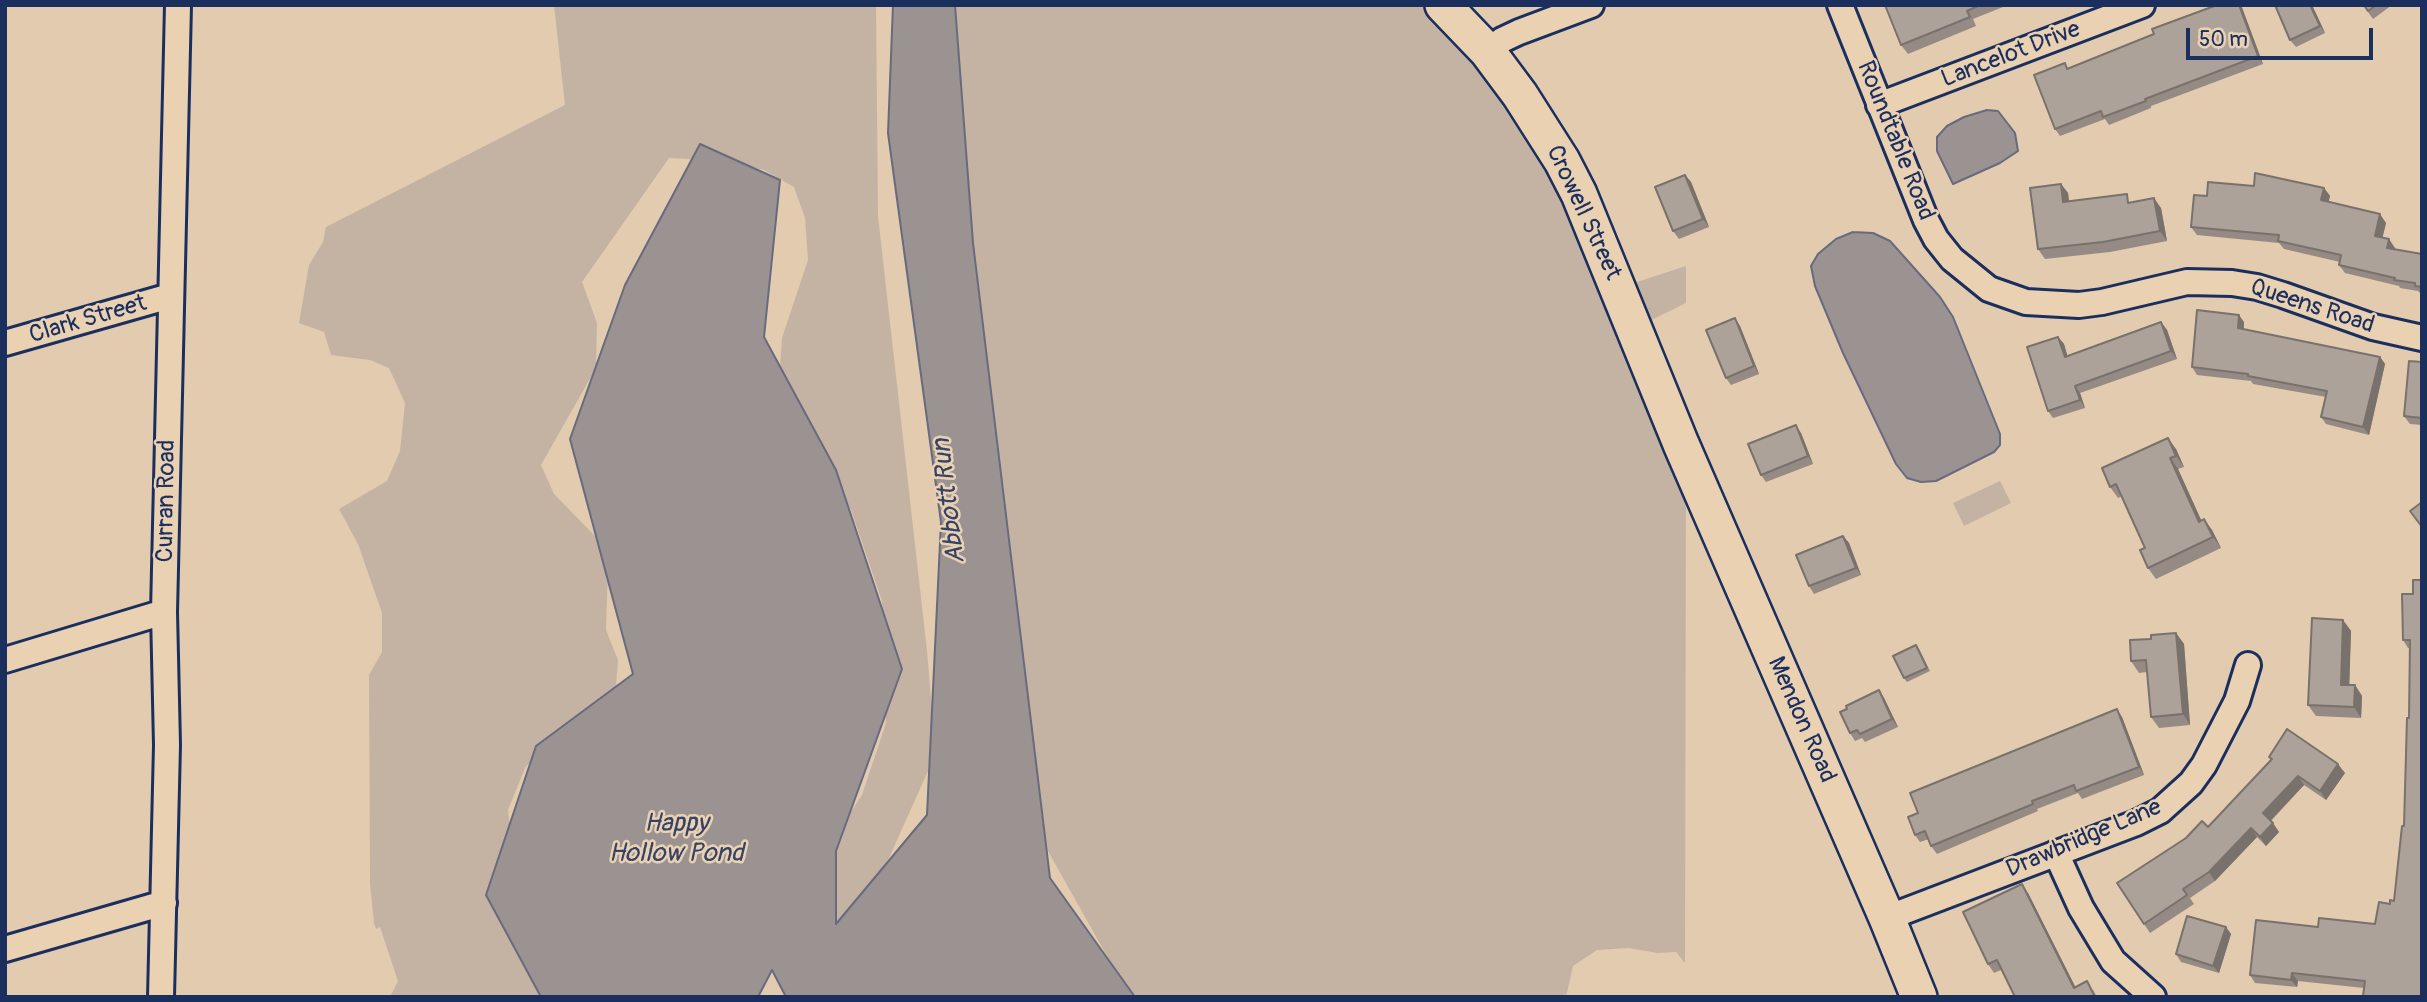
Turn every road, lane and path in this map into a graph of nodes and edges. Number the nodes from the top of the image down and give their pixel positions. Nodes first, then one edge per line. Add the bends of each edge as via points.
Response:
1 (178, 5) edge
2 (1443, 5) edge
3 (1591, 5) edge
4 (1840, 5) edge
5 (2142, 5) edge
6 (1488, 52) junction
7 (1879, 105) junction
8 (170, 296) junction
9 (2079, 305) joint
10 (2422, 338) edge
11 (5, 343) edge
12 (1681, 444) joint
13 (164, 612) junction
14 (5, 660) edge
15 (2248, 665) dead end
16 (2056, 853) junction
17 (164, 903) junction
18 (1887, 918) junction
19 (5, 949) edge
20 (161, 997) edge
21 (1919, 997) edge
22 (2153, 997) edge

1 - 8 street, Curran Road
2 - 6 street, Crowell Street
3 - 6 street via 1519,32
4 - 7 street, Roundtable Road
5 - 7 street, Lancelot Drive
6 - 12 street, Crowell Street via 1543,130 1579,194
7 - 9 street, Roundtable Road via 1926,220 1952,259 1989,289 2007,297
8 - 11 street, Clark Street
8 - 13 street, Curran Road
9 - 10 street, Queens Road via 2187,282 2232,283
12 - 18 street, Mendon Road
13 - 14 street
13 - 17 street, Curran Road
15 - 16 street, Drawbridge Lane via 2227,724 2197,774 2177,797 2136,823
16 - 18 street, Drawbridge Lane
16 - 22 street via 2081,908 2113,961
17 - 19 street
17 - 20 street, Curran Road
18 - 21 street, Mendon Road

